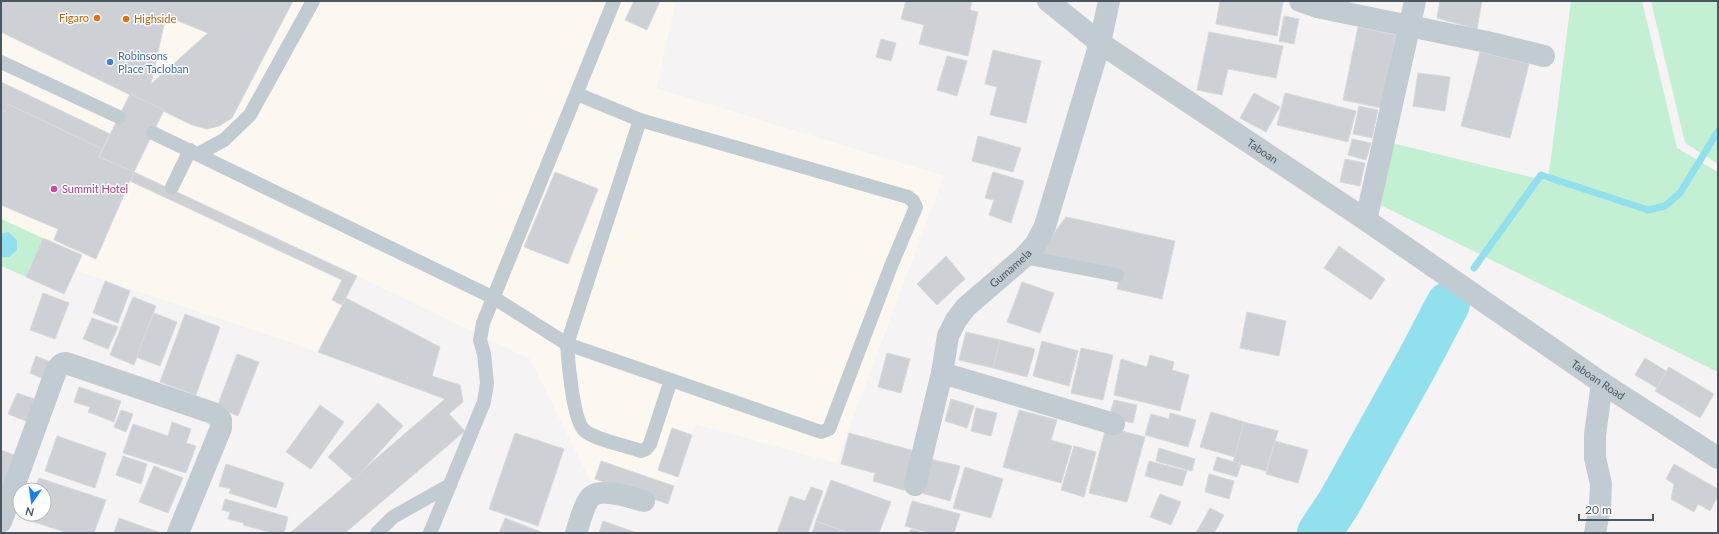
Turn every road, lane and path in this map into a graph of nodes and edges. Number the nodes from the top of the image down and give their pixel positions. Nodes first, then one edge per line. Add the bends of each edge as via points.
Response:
1 (313, 1) edge
2 (614, 1) edge
3 (1048, 1) edge
4 (1109, 1) edge
5 (1300, 1) edge
6 (1415, 1) edge
7 (1409, 26) junction
8 (1100, 43) junction
9 (1544, 56) dead end
10 (1, 62) edge
11 (576, 94) junction
12 (119, 116) dead end
13 (640, 120) junction
14 (153, 133) dead end
15 (194, 152) junction
16 (172, 187) dead end
17 (1366, 220) junction
18 (1024, 257) junction
19 (1116, 275) dead end
20 (494, 298) junction
21 (1479, 298) joint
22 (567, 344) junction
23 (942, 373) junction
24 (671, 380) junction
25 (1602, 383) junction
26 (1114, 424) dead end
27 (1718, 458) edge
28 (450, 485) junction
29 (915, 485) dead end
30 (644, 501) dead end
31 (1, 522) edge
32 (178, 533) edge
33 (377, 533) edge
34 (430, 533) edge
35 (576, 533) edge
36 (1595, 533) edge

1 - 15 lane via 250,115 224,140
2 - 11 lane
3 - 8 street, Taboan
4 - 8 street, Gumamela
5 - 7 street via 1317,7
6 - 7 street
7 - 9 street
7 - 17 street
8 - 17 street, Taboan
8 - 18 street, Gumamela via 1045,226 1035,245
10 - 12 lane
11 - 13 lane
11 - 20 lane
13 - 22 lane
13 - 24 lane via 908,197 916,207 829,429 821,432
14 - 15 lane
15 - 16 lane
15 - 20 lane
17 - 21 street, Taboan
18 - 19 lane
18 - 23 street, Gumamela via 966,307 956,320 948,336
20 - 22 lane
20 - 28 lane via 483,323 480,340 487,383 484,402
21 - 25 street, Taboan Road
22 - 24 lane
22 - 24 lane via 578,420 584,431 591,435 641,451 646,449 650,444
23 - 26 street
23 - 29 street, Gumamela
25 - 27 street, Taboan Road
25 - 36 street via 1595,458 1601,484 1600,506
28 - 33 lane via 393,517
28 - 34 lane
30 - 35 street via 607,493 591,496
31 - 32 street via 53,379 58,367 66,363 213,413 221,420 221,428

